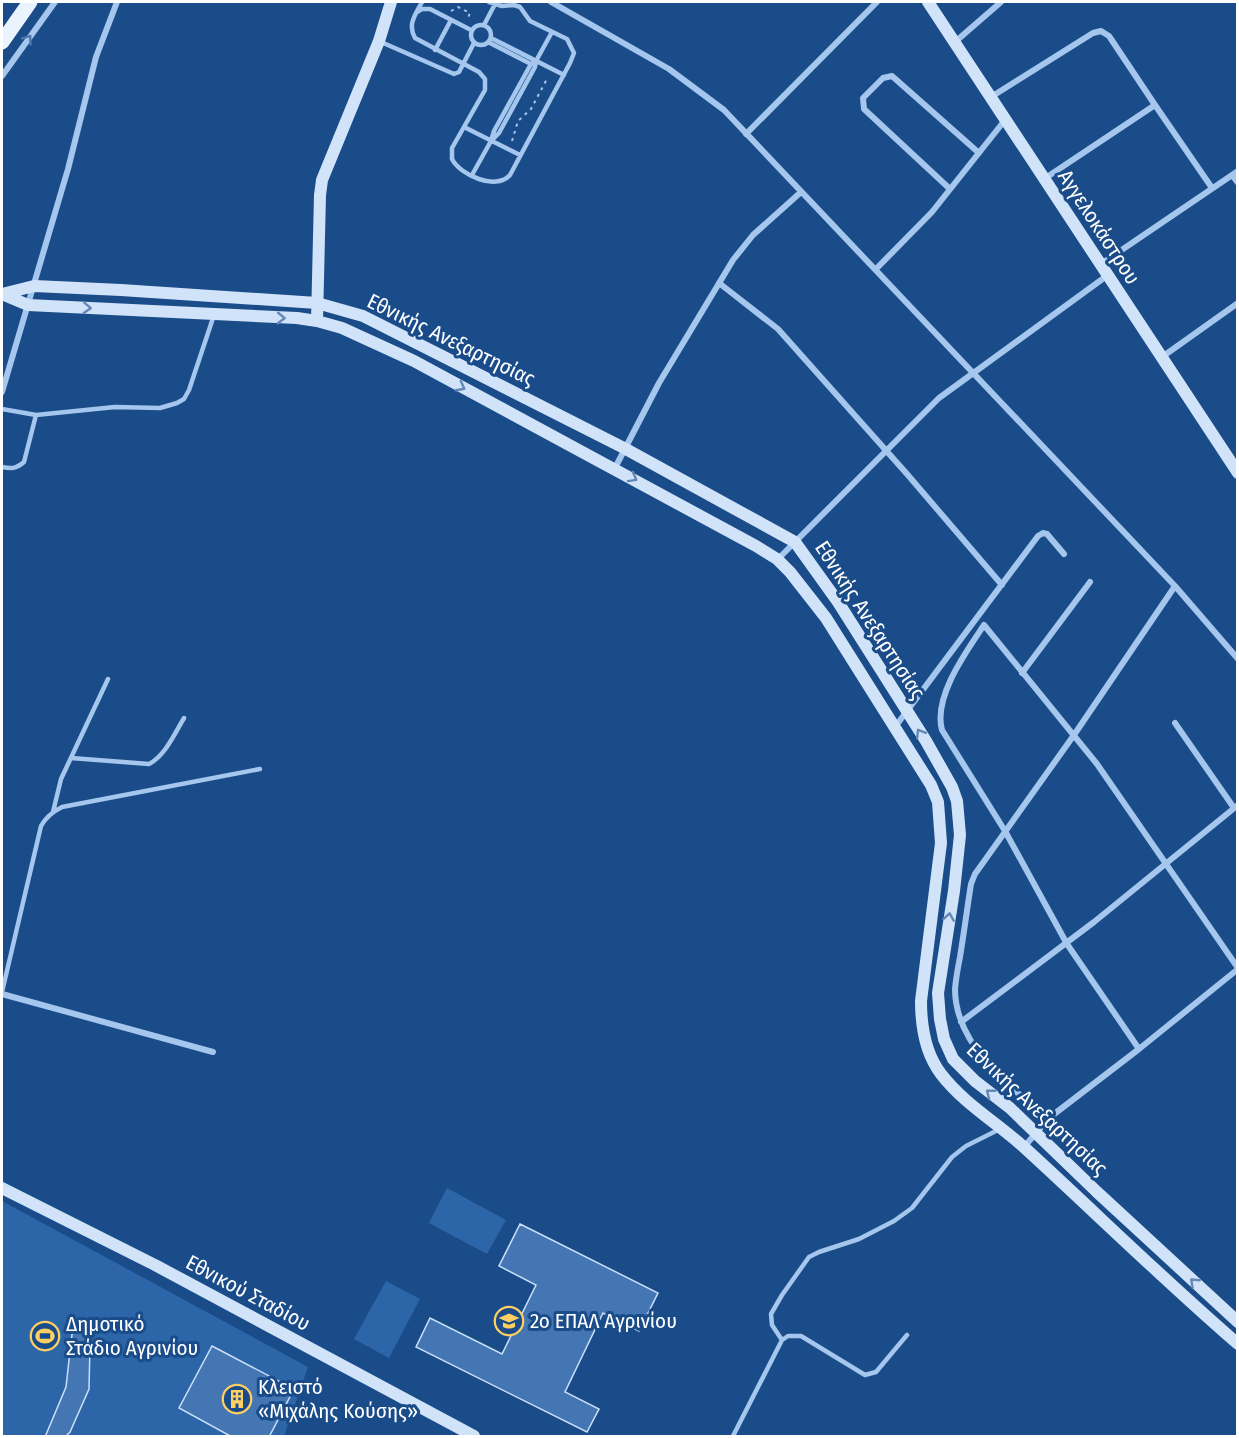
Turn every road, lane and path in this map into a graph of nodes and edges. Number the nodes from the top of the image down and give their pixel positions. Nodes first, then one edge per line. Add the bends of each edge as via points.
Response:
1 (30, 2) edge
2 (55, 2) edge
3 (117, 2) edge
4 (391, 2) edge
5 (424, 2) edge
6 (551, 2) edge
7 (877, 2) edge
8 (928, 2) edge
9 (1001, 2) edge
10 (492, 3) edge
11 (430, 9) junction
12 (416, 13) junction
13 (451, 20) junction
14 (484, 25) junction
15 (471, 30) junction
16 (552, 32) junction
17 (489, 40) junction
18 (379, 41) junction
19 (2, 42) edge
20 (955, 43) junction
21 (474, 44) junction
22 (435, 50) junction
23 (533, 62) junction
24 (464, 64) junction
25 (552, 69) junction
26 (564, 75) junction
27 (2, 76) edge
28 (991, 98) junction
29 (1155, 105) junction
30 (1005, 119) junction
31 (464, 127) junction
32 (746, 134) junction
33 (491, 141) junction
34 (508, 149) junction
35 (979, 153) junction
36 (520, 155) junction
37 (1234, 173) edge
38 (472, 175) junction
39 (1044, 179) junction
40 (1238, 183) edge
41 (1212, 188) junction
42 (950, 189) junction
43 (801, 192) junction
44 (876, 269) junction
45 (1104, 270) junction
46 (719, 283) junction
47 (34, 286) junction
48 (2, 294) edge
49 (317, 303) junction
50 (1238, 303) edge
51 (28, 306) junction
52 (214, 315) junction
53 (317, 321) junction
54 (1162, 358) junction
55 (973, 373) junction
56 (2, 392) edge
57 (2, 409) edge
58 (36, 415) junction
59 (624, 448) junction
60 (887, 452) junction
61 (2, 467) edge
62 (615, 468) junction
63 (1238, 473) edge
64 (795, 542) junction
65 (1064, 554) dead end
66 (777, 560) junction
67 (1090, 582) dead end
68 (1002, 585) junction
69 (1175, 586) junction
70 (1238, 659) edge
71 (1022, 673) junction
72 (108, 679) dead end
73 (907, 711) junction
74 (184, 718) dead end
75 (1175, 723) dead end
76 (894, 728) junction
77 (1074, 735) junction
78 (71, 758) junction
79 (260, 769) dead end
80 (1236, 807) edge
81 (53, 812) junction
82 (1005, 831) junction
83 (1167, 864) junction
84 (1067, 944) junction
85 (1238, 968) edge
86 (2, 993) edge
87 (961, 1022) junction
88 (1139, 1049) junction
89 (213, 1052) dead end
90 (1049, 1118) junction
91 (1001, 1128) junction
92 (1036, 1132) junction
93 (1024, 1147) junction
94 (2, 1188) edge
95 (1238, 1322) edge
96 (907, 1335) dead end
97 (783, 1340) junction
98 (1238, 1344) edge
99 (474, 1437) edge
100 (733, 1437) edge

1 - 19 main road
27 -> 2 street
3 - 47 street via 96,57
4 - 18 street
5 - 11 lane
5 - 12 lane
6 - 32 street via 669,69 718,105
7 - 32 street
8 - 20 street, Αγγελοκάστρου
9 - 20 street
10 - 14 lane
10 - 16 lane via 517,5 527,19
11 - 12 lane
11 - 13 lane
12 - 22 lane via 411,22 412,33
13 - 15 lane
13 - 22 lane
14 - 15 lane
14 - 17 lane via 490,31
15 - 21 lane
16 - 23 lane
16 - 26 lane via 567,39 573,48 573,58
17 - 21 lane via 483,45
17 - 23 lane
18 - 24 lane via 454,74
18 - 49 street via 322,180
20 - 28 street, Αγγελοκάστρου
21 - 24 lane
22 - 24 lane
23 - 25 lane
23 - 33 lane via 535,67
24 - 31 lane via 482,73 486,83
25 - 26 lane
25 - 34 path via 531,109 519,118
26 - 36 lane
28 - 29 street via 1101,31 1109,36
28 - 30 street, Αγγελοκάστρου
29 - 39 street
29 - 41 street
30 - 35 street
30 - 39 street, Αγγελοκάστρου
31 - 33 lane
31 - 38 lane via 452,148 452,159 458,168
32 - 43 street
33 - 34 lane
33 - 38 lane
34 - 36 lane
35 - 42 street
35 - 42 street via 892,76 883,78 863,98 864,109
36 - 38 lane via 502,182 492,183
37 - 40 street
37 - 41 street
39 - 45 street, Αγγελοκάστρου
41 - 45 street
42 - 44 street
43 - 44 street
43 - 46 street via 744,245
44 - 55 street
45 - 54 street, Αγγελοκάστρου
45 - 55 street
46 - 59 street
46 - 60 street via 778,329
47 - 48 street, Εθνικής Ανεξαρτησίας
47 - 49 street, Εθνικής Ανεξαρτησίας
47 - 51 street
48 - 51 street, Εθνικής Ανεξαρτησίας
49 - 53 street
49 - 59 street, Εθνικής Ανεξαρτησίας via 363,316
50 - 54 street
51 -> 52 street, Εθνικής Ανεξαρτησίας
51 - 56 street
52 -> 53 street, Εθνικής Ανεξαρτησίας
52 - 58 lane via 189,390 177,403 160,408 115,407
53 -> 62 street, Εθνικής Ανεξαρτησίας via 342,328 414,361
54 - 63 street, Αγγελοκάστρου
55 - 60 street via 939,398
55 - 69 street
57 - 58 lane
58 - 61 lane via 24,462 18,468
59 - 62 street
59 - 64 street, Εθνικής Ανεξαρτησίας
60 - 64 street
60 - 68 street
62 -> 66 street, Εθνικής Ανεξαρτησίας
64 - 66 street
64 - 73 street, Εθνικής Ανεξαρτησίας
65 - 68 street via 1047,534 1040,534
66 - 76 street, Εθνικής Ανεξαρτησίας via 826,618
67 - 71 street
68 - 73 street
69 - 70 street
69 - 77 street
71 - 77 street
71 - 82 street via 984,625 945,693 939,711 942,730
72 - 78 lane
73 - 76 street
92 -> 73 street, Εθνικής Ανεξαρτησίας via 953,1059 944,1039 938,993 954,891 959,816 952,787
74 - 78 lane via 162,754 149,764
75 - 80 street
76 - 91 street, Εθνικής Ανεξαρτησίας via 931,785 940,820 941,843 921,1001 924,1037 941,1073
77 - 82 street
77 - 83 street
78 - 81 lane via 56,791
79 - 81 lane via 62,807
80 - 83 street
81 - 86 lane via 41,826
82 - 84 street
82 - 87 street via 971,884 955,988
83 - 84 street
83 - 85 street
84 - 87 street
84 - 88 street
85 - 88 street
86 - 89 street
87 - 90 street via 996,1074
88 - 90 street
90 - 92 street
91 - 93 street, Εθνικής Ανεξαρτησίας
91 - 97 lane via 952,1157 912,1208 894,1221 809,1257 771,1314 772,1325
92 - 93 street
95 -> 92 street, Εθνικής Ανεξαρτησίας
93 - 98 street, Εθνικής Ανεξαρτησίας
94 - 99 street, Εθνικού Σταδίου via 155,1265
96 - 97 lane via 870,1375 859,1373 801,1336
97 - 100 lane

